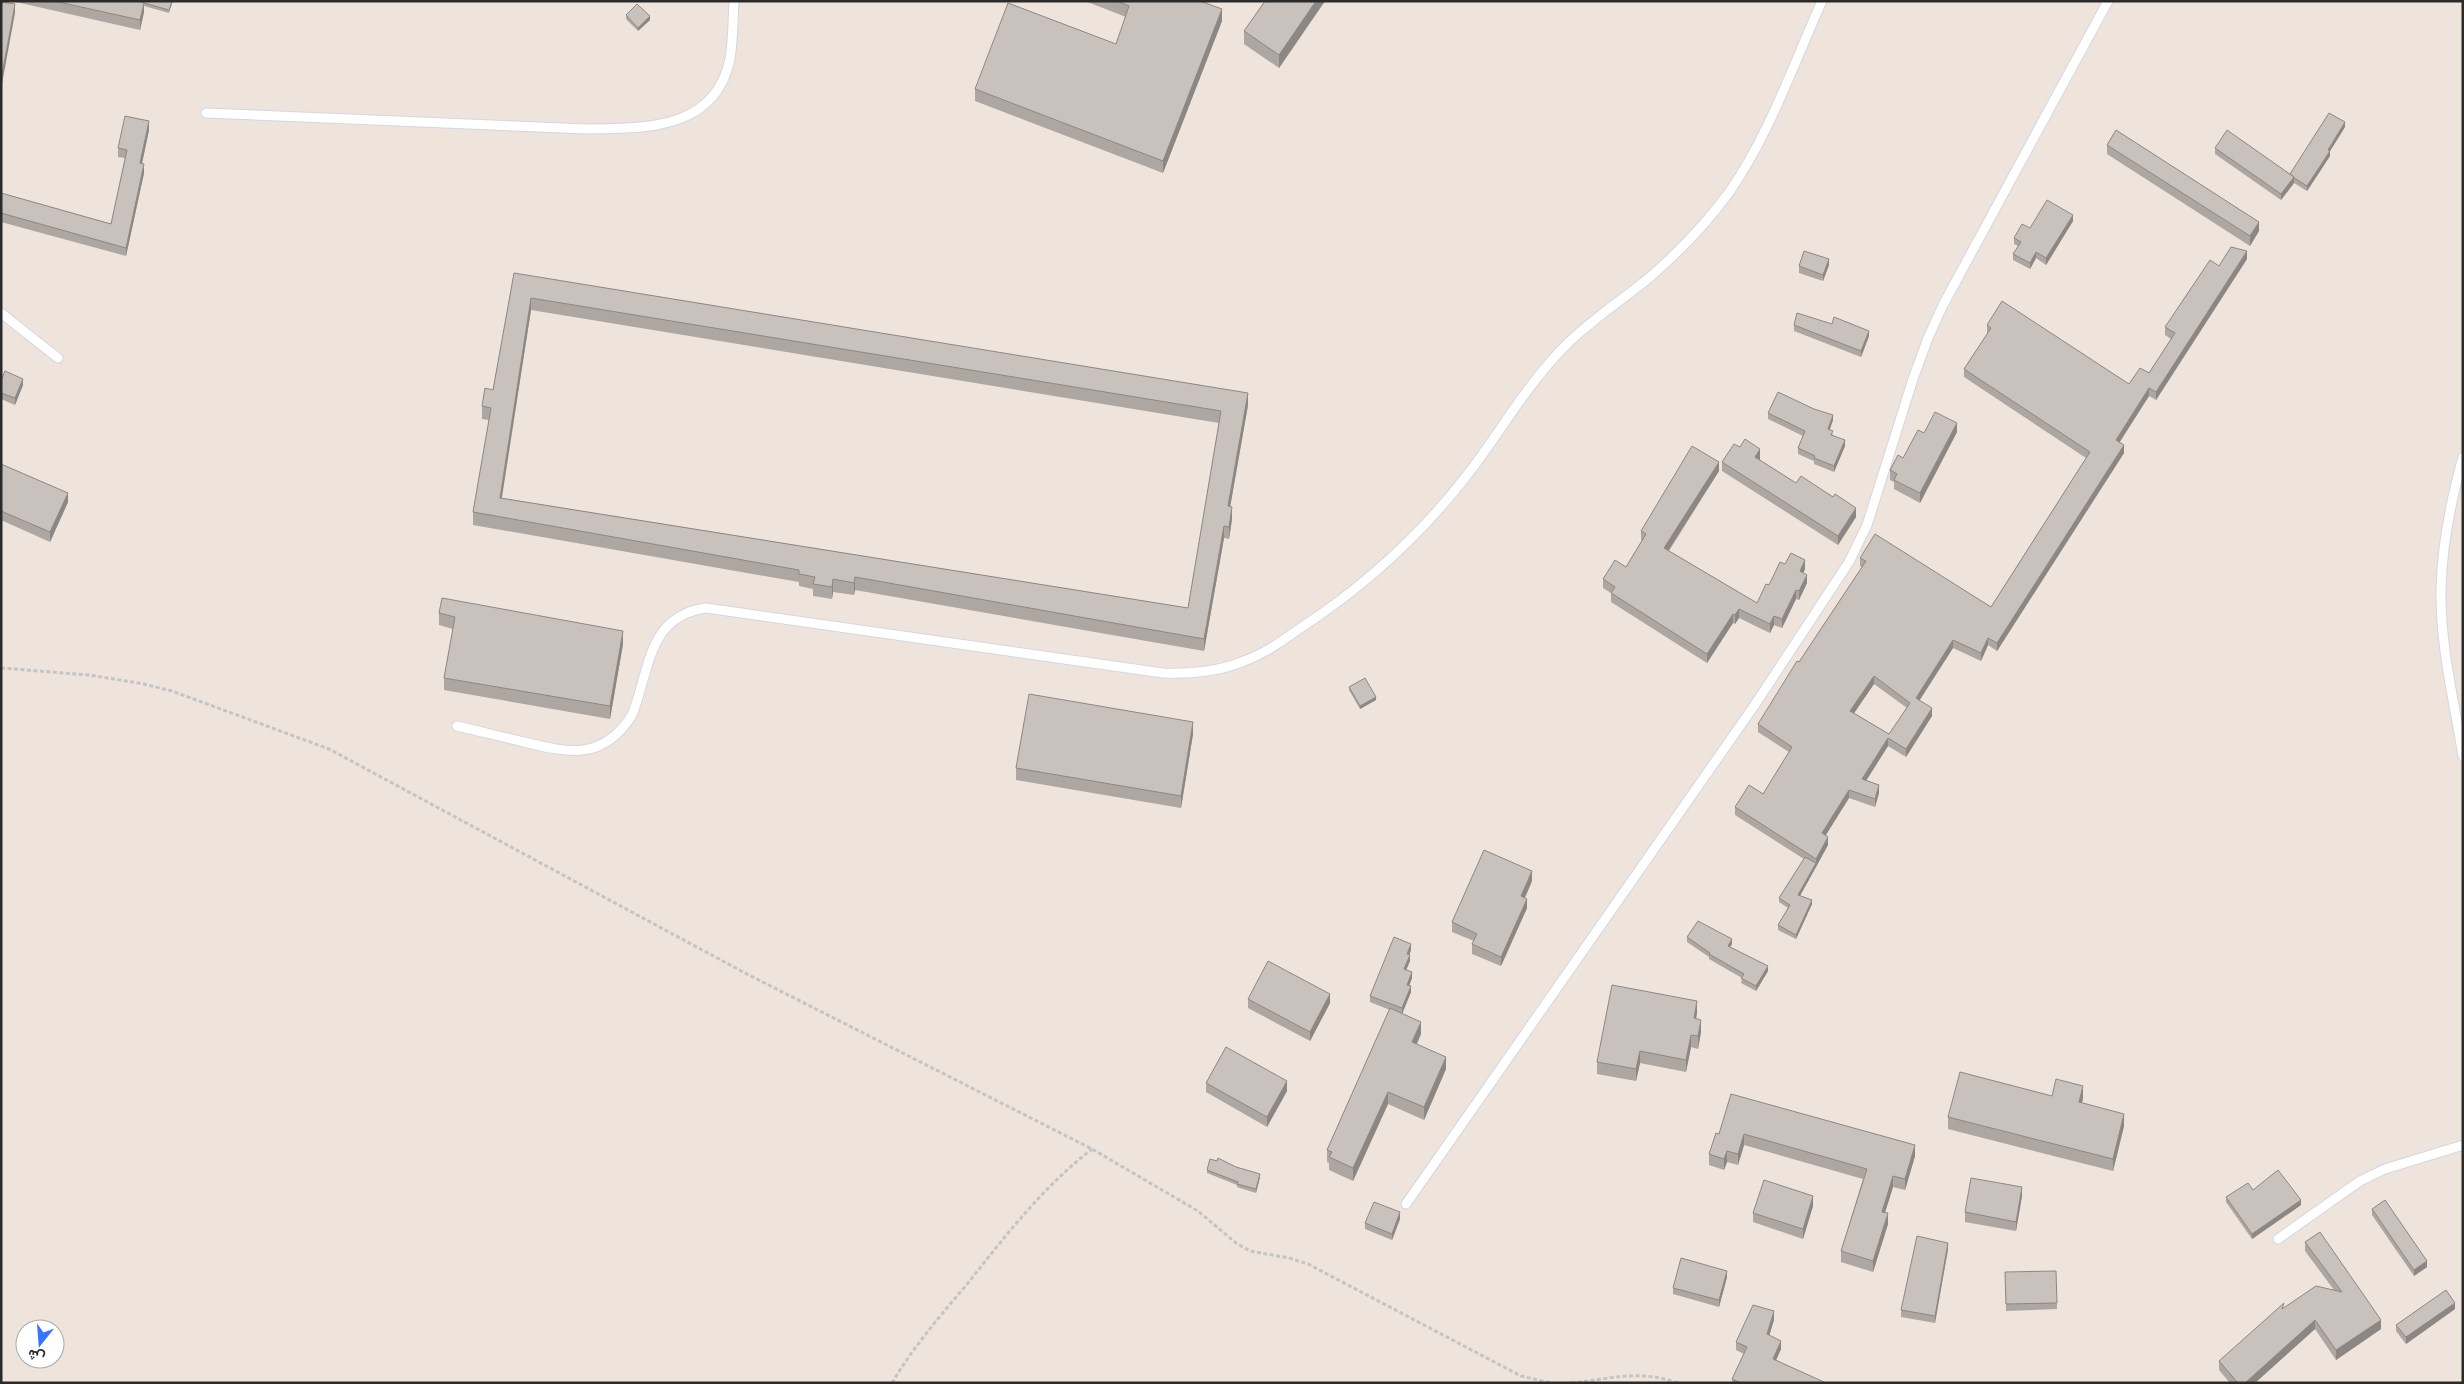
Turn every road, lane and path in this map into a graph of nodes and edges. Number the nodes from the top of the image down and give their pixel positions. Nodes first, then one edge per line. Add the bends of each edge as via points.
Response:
1 (734, 1) edge
2 (1822, 1) edge
3 (2108, 1) edge
4 (206, 114) dead end
5 (1, 313) edge
6 (58, 358) dead end
7 (2463, 456) edge
8 (1, 668) edge
9 (457, 726) dead end
10 (2463, 756) edge
11 (2463, 1145) edge
12 (1092, 1150) junction
13 (1406, 1204) dead end
14 (2278, 1239) dead end
15 (892, 1383) edge
16 (1551, 1383) edge
17 (1571, 1383) edge
18 (1678, 1383) edge

1 - 4 lane via 730,60 722,79 706,102 678,121 586,129
2 - 9 lane via 1751,156 1706,222 1679,251 1564,347 1530,386 1472,469 1410,540 1352,591 1264,652 1205,672 1163,673 706,608 681,615 661,631 632,715 619,732 601,745 581,751 559,750
3 - 13 lane via 1928,338 1867,525 1849,562 1754,706
5 - 6 lane
7 - 10 lane via 2444,536 2441,590 2444,643
8 - 12 path via 89,675 144,684 172,691 329,749 745,973
11 - 14 lane via 2385,1169 2360,1181
12 - 15 path via 1031,1205 914,1349
12 - 16 path via 1198,1211 1250,1251 1308,1264 1521,1376
17 - 18 path via 1641,1374

